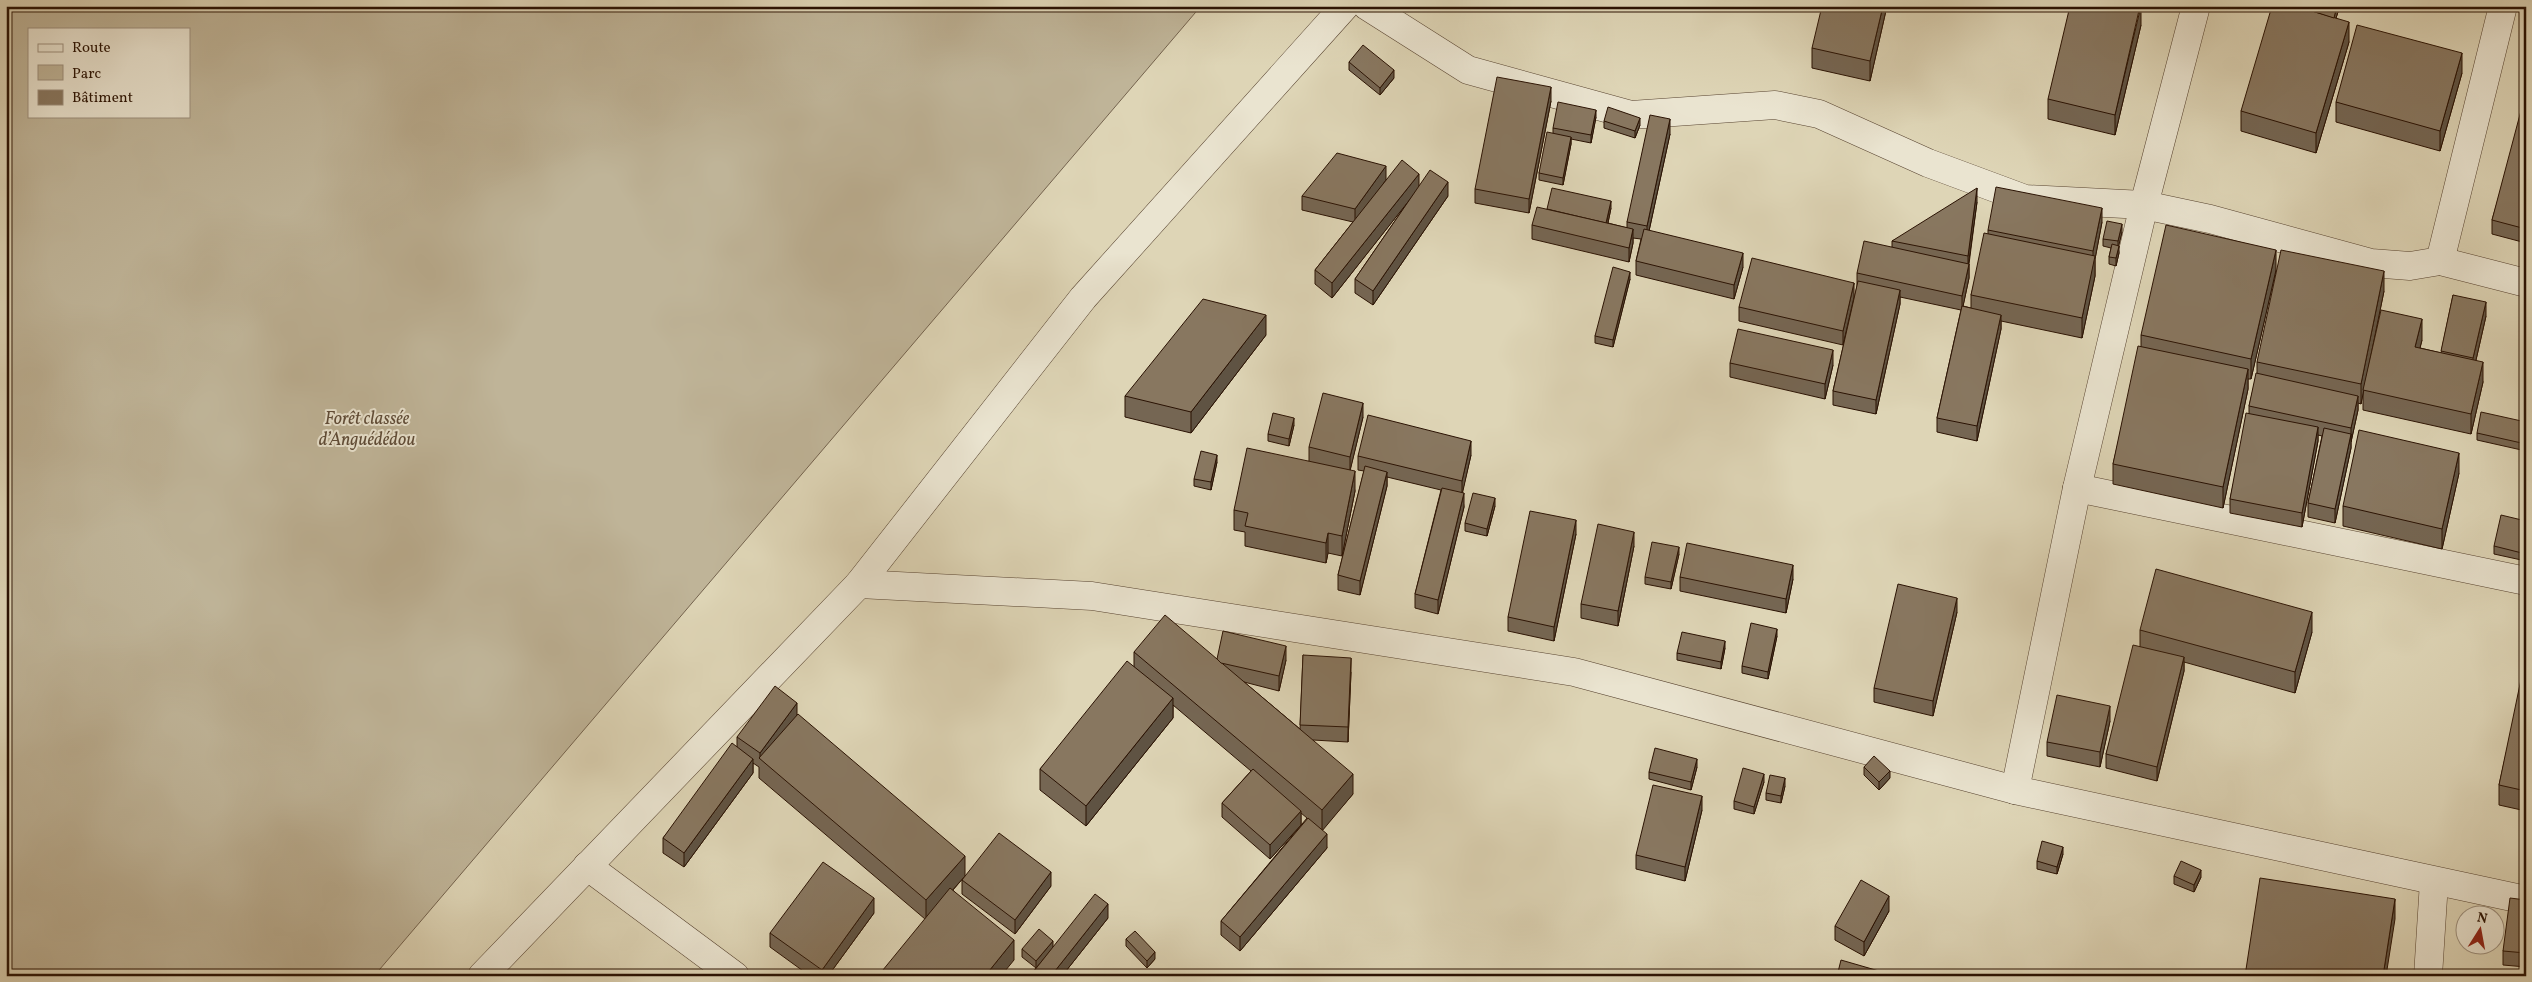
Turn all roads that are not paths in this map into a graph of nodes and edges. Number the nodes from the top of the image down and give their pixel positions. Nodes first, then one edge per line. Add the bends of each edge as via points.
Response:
1 (1345, 6) edge
2 (1367, 6) edge
3 (2196, 6) edge
4 (2503, 6) edge
5 (2144, 205) junction
6 (2440, 261) junction
7 (2526, 283) edge
8 (2077, 488) junction
9 (2526, 581) edge
10 (858, 584) junction
11 (2015, 790) junction
12 (587, 866) junction
13 (2434, 882) junction
14 (2526, 900) edge
15 (482, 976) edge
16 (735, 976) edge
17 (2428, 976) edge

1 - 10 street via 1083,298
2 - 5 street via 1468,70 1631,115 1775,105 1819,114 1928,163 2025,199
3 - 5 street
4 - 6 street
5 - 6 street via 2210,219 2371,263 2410,266
5 - 8 street
6 - 7 street
8 - 9 street
8 - 11 street
10 - 11 street via 1092,596 1574,672
10 - 12 street
11 - 13 street
12 - 15 street
12 - 16 street
13 - 14 street
13 - 17 street

